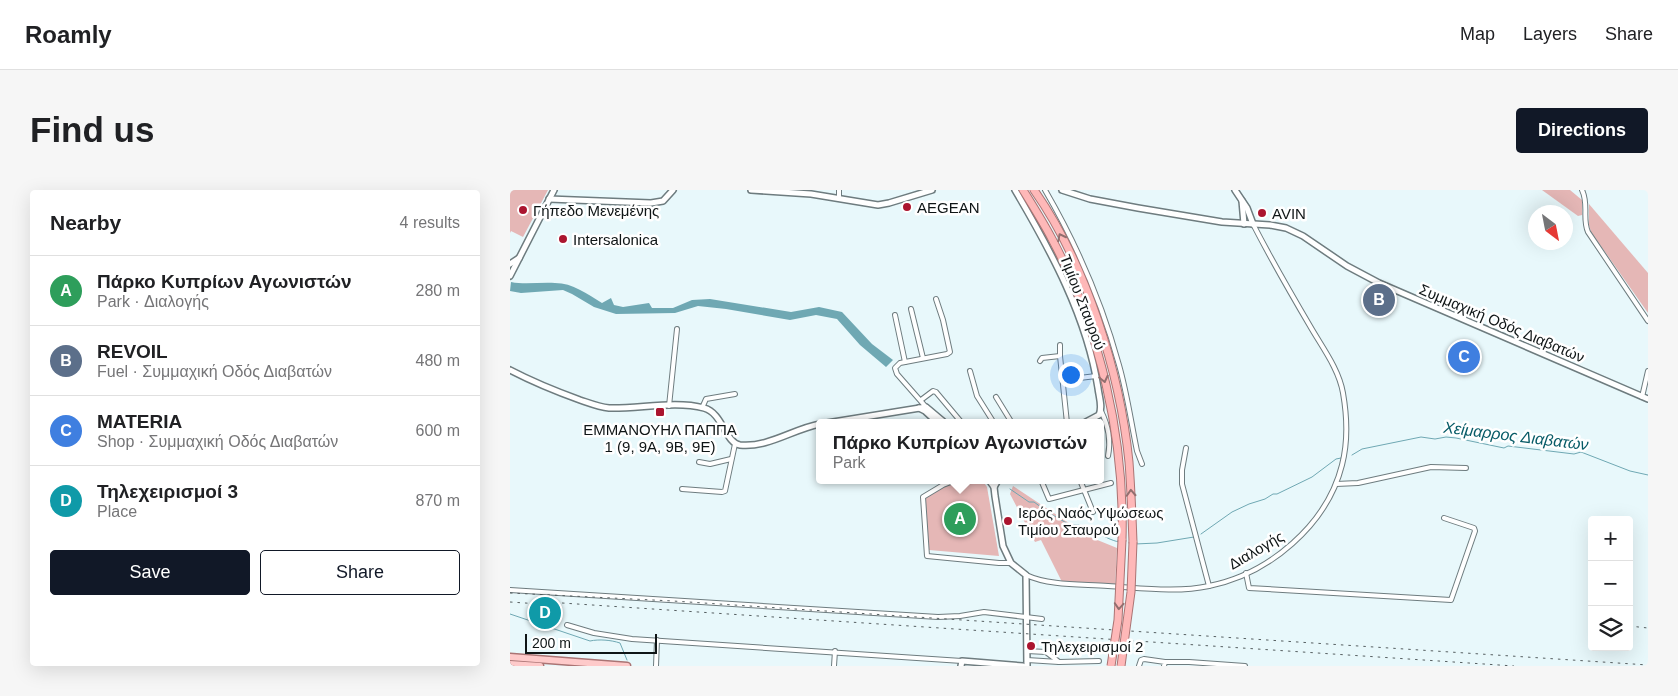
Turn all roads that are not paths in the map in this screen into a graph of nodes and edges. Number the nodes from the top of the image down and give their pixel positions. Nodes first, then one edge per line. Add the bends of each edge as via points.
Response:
1 (554, 190) edge
2 (673, 190) edge
3 (752, 190) edge
4 (839, 190) edge
5 (932, 190) edge
6 (1015, 190) edge
7 (1023, 190) edge
8 (1034, 190) edge
9 (1045, 190) edge
10 (1062, 190) edge
11 (1235, 190) edge
12 (1582, 190) edge
13 (839, 198) junction
14 (549, 199) junction
15 (1242, 201) junction
16 (1244, 224) junction
17 (1253, 224) junction
18 (520, 258) junction
19 (510, 264) edge
20 (511, 273) edge
21 (936, 299) dead end
22 (911, 309) dead end
23 (895, 315) dead end
24 (1648, 322) edge
25 (677, 329) dead end
26 (1060, 345) dead end
27 (1060, 356) junction
28 (923, 358) junction
29 (1040, 361) dead end
30 (905, 362) junction
31 (510, 370) edge
32 (970, 370) dead end
33 (1648, 371) edge
34 (1096, 376) junction
35 (1062, 380) junction
36 (735, 394) dead end
37 (996, 396) dead end
38 (1642, 397) junction
39 (1648, 399) edge
40 (921, 400) junction
41 (669, 406) junction
42 (926, 407) junction
43 (702, 408) junction
44 (919, 408) junction
45 (1101, 411) junction
46 (852, 419) edge
47 (934, 419) edge
48 (940, 419) edge
49 (959, 419) edge
50 (991, 419) edge
51 (1010, 419) edge
52 (1067, 419) edge
53 (1091, 419) edge
54 (816, 425) edge
55 (735, 444) junction
56 (1186, 448) dead end
57 (1108, 456) dead end
58 (732, 459) junction
59 (699, 462) dead end
60 (1142, 464) dead end
61 (1466, 468) dead end
62 (1111, 483) dead end
63 (946, 484) edge
64 (992, 484) edge
65 (996, 484) edge
66 (1043, 484) edge
67 (1081, 484) edge
68 (1336, 484) junction
69 (994, 487) junction
70 (682, 489) dead end
71 (1083, 490) junction
72 (1093, 512) dead end
73 (1444, 518) dead end
74 (1011, 563) junction
75 (1246, 574) junction
76 (1026, 575) junction
77 (1209, 586) junction
78 (510, 590) edge
79 (1026, 616) junction
80 (1042, 619) dead end
81 (566, 625) dead end
82 (657, 640) junction
83 (835, 651) junction
84 (1027, 651) junction
85 (510, 657) edge
86 (1059, 662) junction
87 (1099, 662) dead end
88 (961, 663) edge
89 (1027, 663) edge
90 (510, 664) edge
91 (1165, 664) edge
92 (540, 666) edge
93 (627, 666) edge
94 (656, 666) edge
95 (834, 666) edge
96 (1023, 666) edge
97 (1111, 666) edge
98 (1121, 666) edge
99 (1139, 666) edge
100 (1245, 666) edge

1 - 14 street
2 - 14 street via 665,200 651,203
3 - 13 street
4 - 13 street
5 - 13 street via 881,204
6 - 34 street, Τιμίου Σταυρού via 1065,283
7 -> 97 highway, bridge via 1052,239 1090,329 1114,427 1120,476 1122,540 1118,620
98 -> 8 highway, bridge via 1131,592 1133,542 1129,461 1120,404 1087,292 1058,229
9 - 60 street via 1076,248 1106,324
10 - 16 street, Συμμαχική Οδός Διαβατών via 1123,205
11 - 15 street
12 - 24 street via 1588,232
14 - 18 street
15 - 16 street
15 - 17 street
16 - 17 street, Συμμαχική Οδός Διαβατών
17 - 38 street, Συμμαχική Οδός Διαβατών via 1297,232 1379,283
17 - 68 street, Διαλογής via 1340,380 1346,418 1342,464
18 - 19 street
18 - 20 street
21 - 28 street via 950,352
22 - 28 street
23 - 30 street
25 - 41 street
26 - 27 street
27 - 29 street
27 - 35 street
28 - 30 street
30 - 40 street via 897,365 895,370
31 - 41 street via 543,386 606,408
32 - 50 street via 977,396
33 - 38 street
34 - 35 street
34 - 45 street, Τιμίου Σταυρού
35 - 52 street
36 - 43 street via 706,399
37 - 51 street
38 - 39 street, Συμμαχική Οδός Διαβατών
40 - 42 street
40 - 49 street via 933,390
41 - 43 street
42 - 44 street
42 - 48 street
43 - 55 street via 714,413
44 - 46 street
44 - 47 street
45 - 53 street
45 - 57 street via 1110,440
54 - 55 street via 769,442
55 - 58 street
56 - 77 street via 1182,484
58 - 59 street via 710,464
58 - 70 street via 724,492
61 - 68 street via 1431,467 1358,483
62 - 71 street
63 - 74 street via 923,497 927,556
64 - 69 street
65 - 69 street
66 - 71 street via 1049,499
67 - 71 street
68 - 75 street, Διαλογής via 1300,537 1277,556
69 - 74 street via 1003,546
71 - 72 street
73 - 75 street via 1475,531 1451,600 1250,588
74 - 76 street
75 - 77 street, Διαλογής
76 - 77 street, Διαλογής via 1049,582 1144,588
76 - 79 street
78 - 79 street via 938,617 984,612
79 - 80 street
79 - 84 street
81 - 82 street via 609,636
82 - 83 street
82 - 94 street
83 - 88 street
83 - 95 street
84 - 86 street via 1046,652
84 - 89 street
85 - 93 main road
86 - 87 street
86 - 89 street
88 - 96 street
90 - 92 main road
91 - 99 street via 1144,659
91 - 100 street via 1189,662

